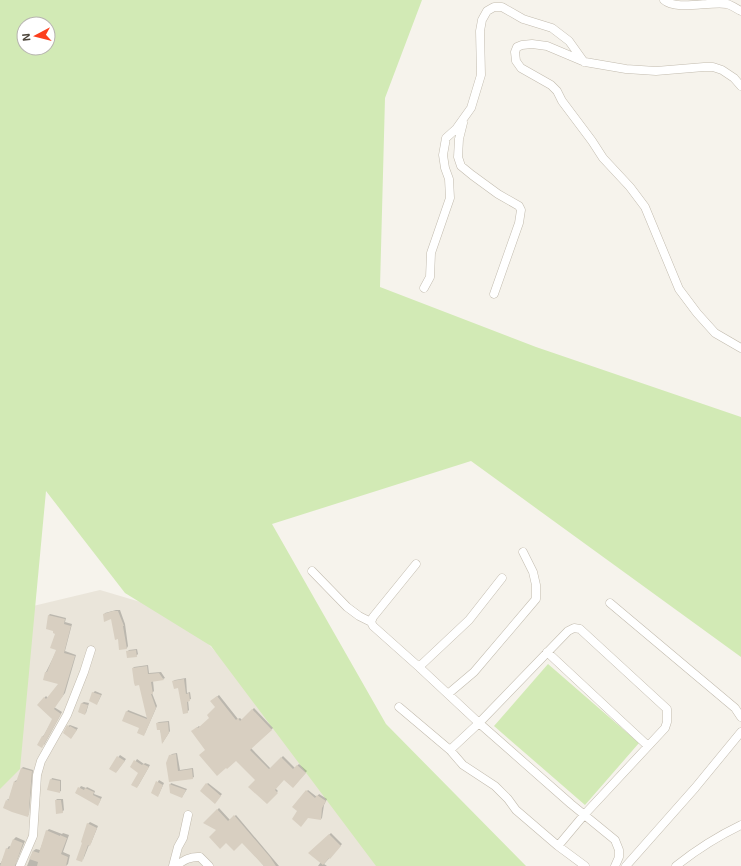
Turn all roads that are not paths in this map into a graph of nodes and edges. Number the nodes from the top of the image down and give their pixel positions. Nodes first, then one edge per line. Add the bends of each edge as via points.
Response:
1 (664, 0) edge
2 (741, 11) edge
3 (585, 62) junction
4 (741, 86) edge
5 (464, 118) junction
6 (424, 288) dead end
7 (494, 294) dead end
8 (741, 348) edge
9 (523, 552) dead end
10 (416, 564) dead end
11 (312, 571) dead end
12 (502, 578) dead end
13 (610, 603) dead end
14 (371, 622) junction
15 (91, 650) dead end
16 (547, 652) junction
17 (419, 667) junction
18 (448, 694) junction
19 (399, 708) dead end
20 (741, 717) edge
21 (479, 723) junction
22 (741, 732) edge
23 (648, 746) junction
24 (450, 750) junction
25 (188, 815) dead end
26 (584, 815) junction
27 (741, 825) edge
28 (558, 846) junction
29 (20, 866) edge
30 (174, 866) edge
31 (209, 866) edge
32 (585, 866) edge
33 (615, 866) edge
34 (626, 866) edge
35 (676, 866) edge

1 - 2 street via 676,5 728,4
3 - 4 street via 656,71 713,67 734,78
3 - 5 street via 569,41 552,28 524,19 502,7 494,7 487,11 482,20 481,74 471,108
3 - 8 street via 547,46 522,45 517,47 515,52 516,61 521,68 551,84 557,91 603,158 645,207 679,289 715,334
5 - 6 street via 446,138 443,155 449,179 450,198 431,253 430,277
5 - 7 street via 459,139 458,157 461,166 498,194 519,206 521,210 519,223
9 - 18 street via 533,572 536,599 474,672
10 - 14 street via 372,617
11 - 14 street via 348,607
12 - 17 street via 470,620
13 - 20 street via 735,708
14 - 17 street
15 - 29 street via 67,715 41,761 37,775 33,836
16 - 21 street
16 - 23 street
16 - 23 street via 568,631 580,629 622,667 667,709 665,728
17 - 18 street
18 - 21 street
19 - 24 street
21 - 24 street
21 - 26 street
22 - 34 street via 696,788
23 - 26 street
24 - 28 street via 463,765 499,790 516,810
25 - 30 street
26 - 28 street
26 - 33 street via 615,840 619,857
27 - 35 street via 694,852
28 - 32 street
30 - 31 street via 196,856

